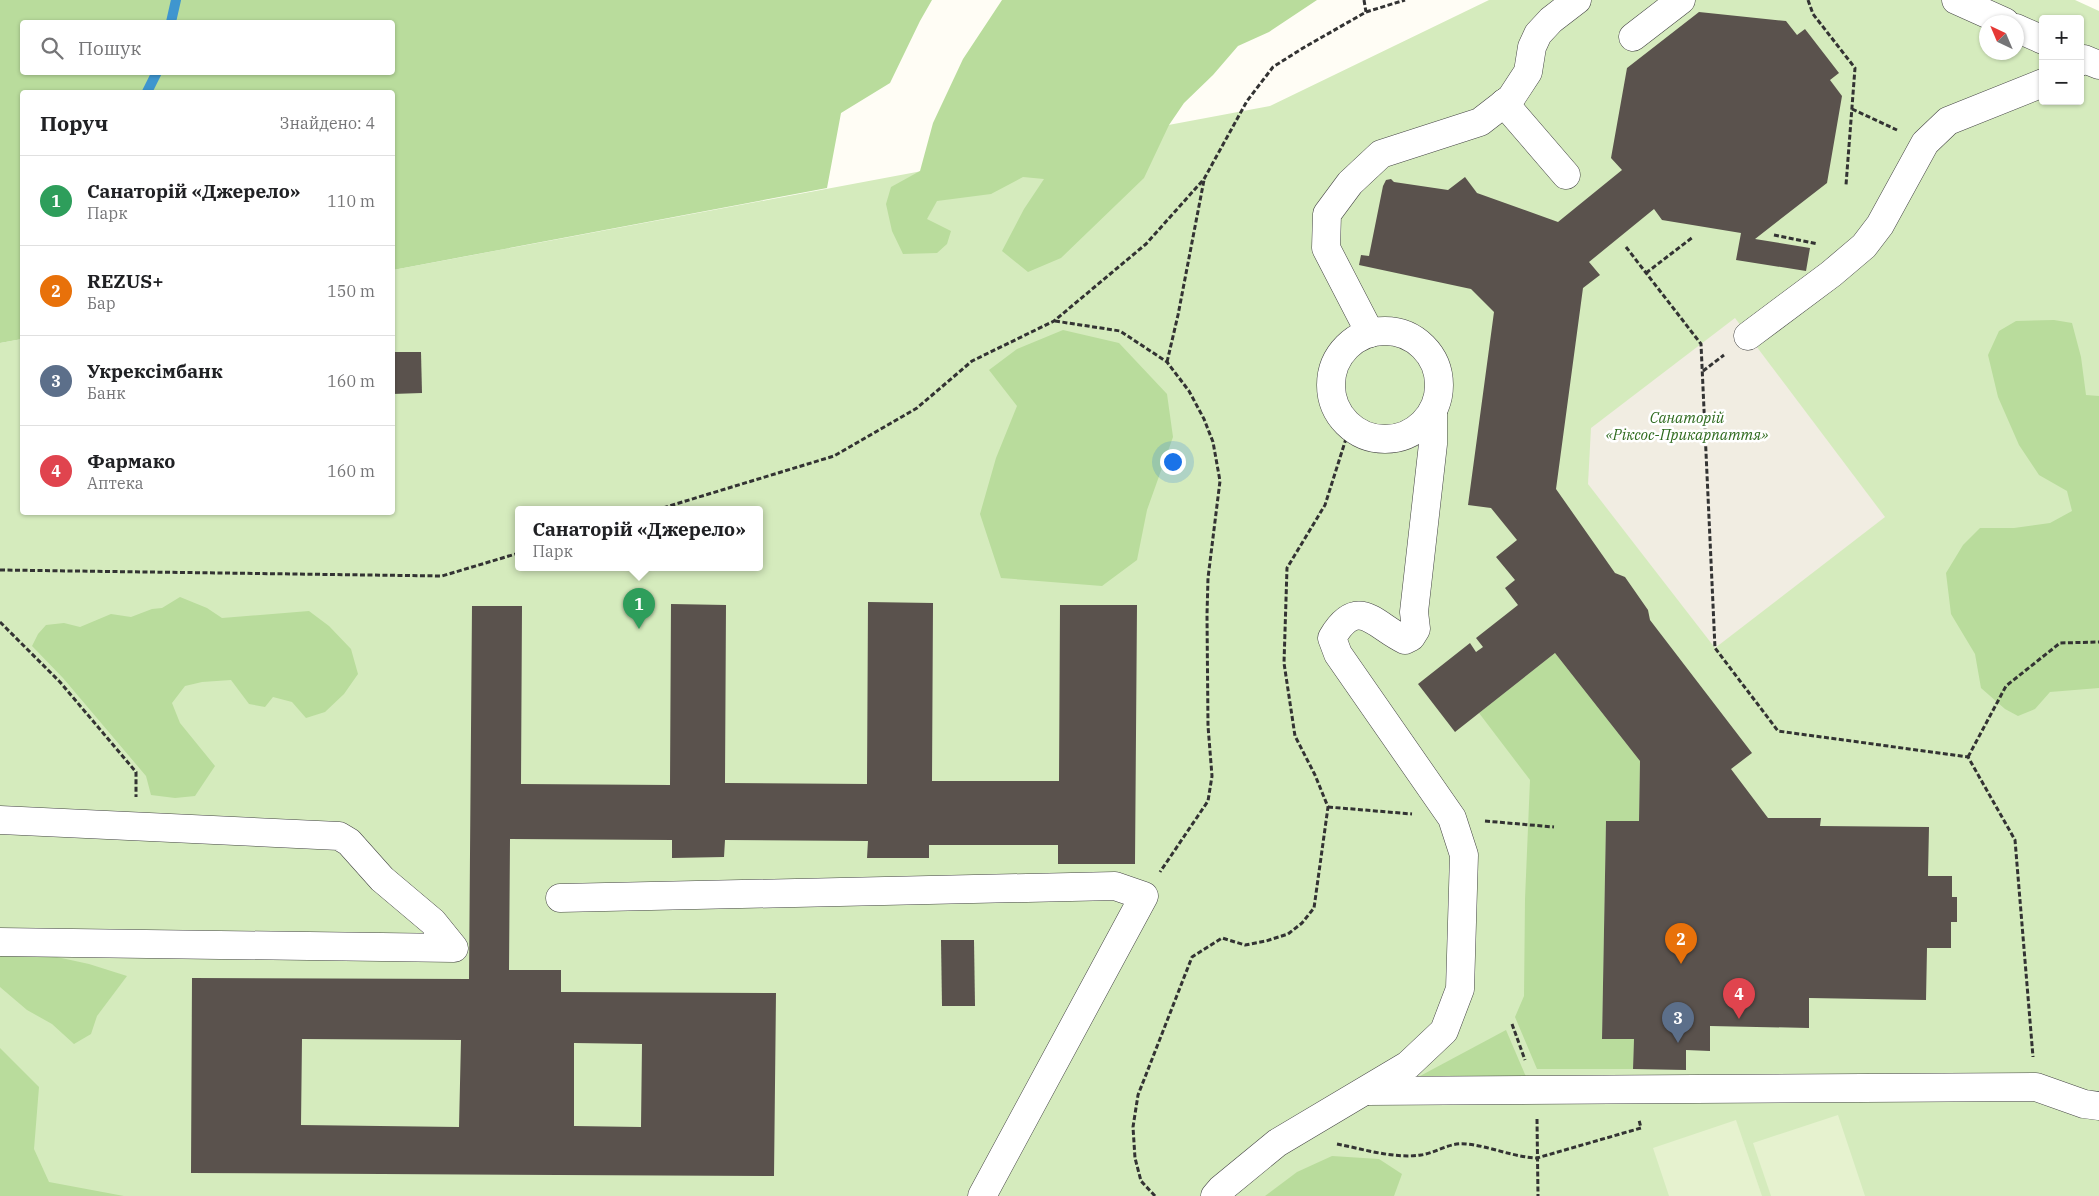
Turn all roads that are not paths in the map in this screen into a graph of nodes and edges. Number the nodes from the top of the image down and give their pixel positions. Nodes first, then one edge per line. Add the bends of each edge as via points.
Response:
1 (1577, 0) edge
2 (1680, 0) edge
3 (1956, 0) edge
4 (1989, 15) edge
5 (2024, 32) edge
6 (1632, 37) dead end
7 (2039, 38) edge
8 (2039, 85) edge
9 (1504, 103) junction
10 (1566, 175) dead end
11 (1370, 333) junction
12 (1748, 336) dead end
13 (1433, 411) junction
14 (0, 820) edge
15 (560, 898) dead end
16 (0, 942) edge
17 (1364, 1091) junction
18 (2099, 1106) edge
19 (982, 1196) edge
20 (1215, 1196) edge

1 - 9 lane via 1538,34 1528,72
2 - 6 lane
3 - 4 lane
5 - 7 lane
8 - 12 lane via 1948,121 1925,143 1880,225 1864,246
9 - 10 lane
9 - 11 lane via 1480,122 1381,154 1350,183 1327,214 1326,248
11 - 13 lane via 1395,331 1424,347 1439,378
11 - 13 lane via 1348,345 1337,358 1331,375 1333,400 1345,422 1358,432 1392,439 1416,430
13 - 17 lane via 1433,444 1414,612 1416,629 1405,640 1393,635 1373,618 1362,615 1348,619 1332,638 1338,654 1452,818 1464,855 1460,989 1444,1031 1408,1065
14 - 16 lane via 338,836 349,842 382,879 433,922 454,948
15 - 19 lane via 1115,886 1144,896
17 - 18 lane via 2036,1087
17 - 20 lane via 1278,1143

